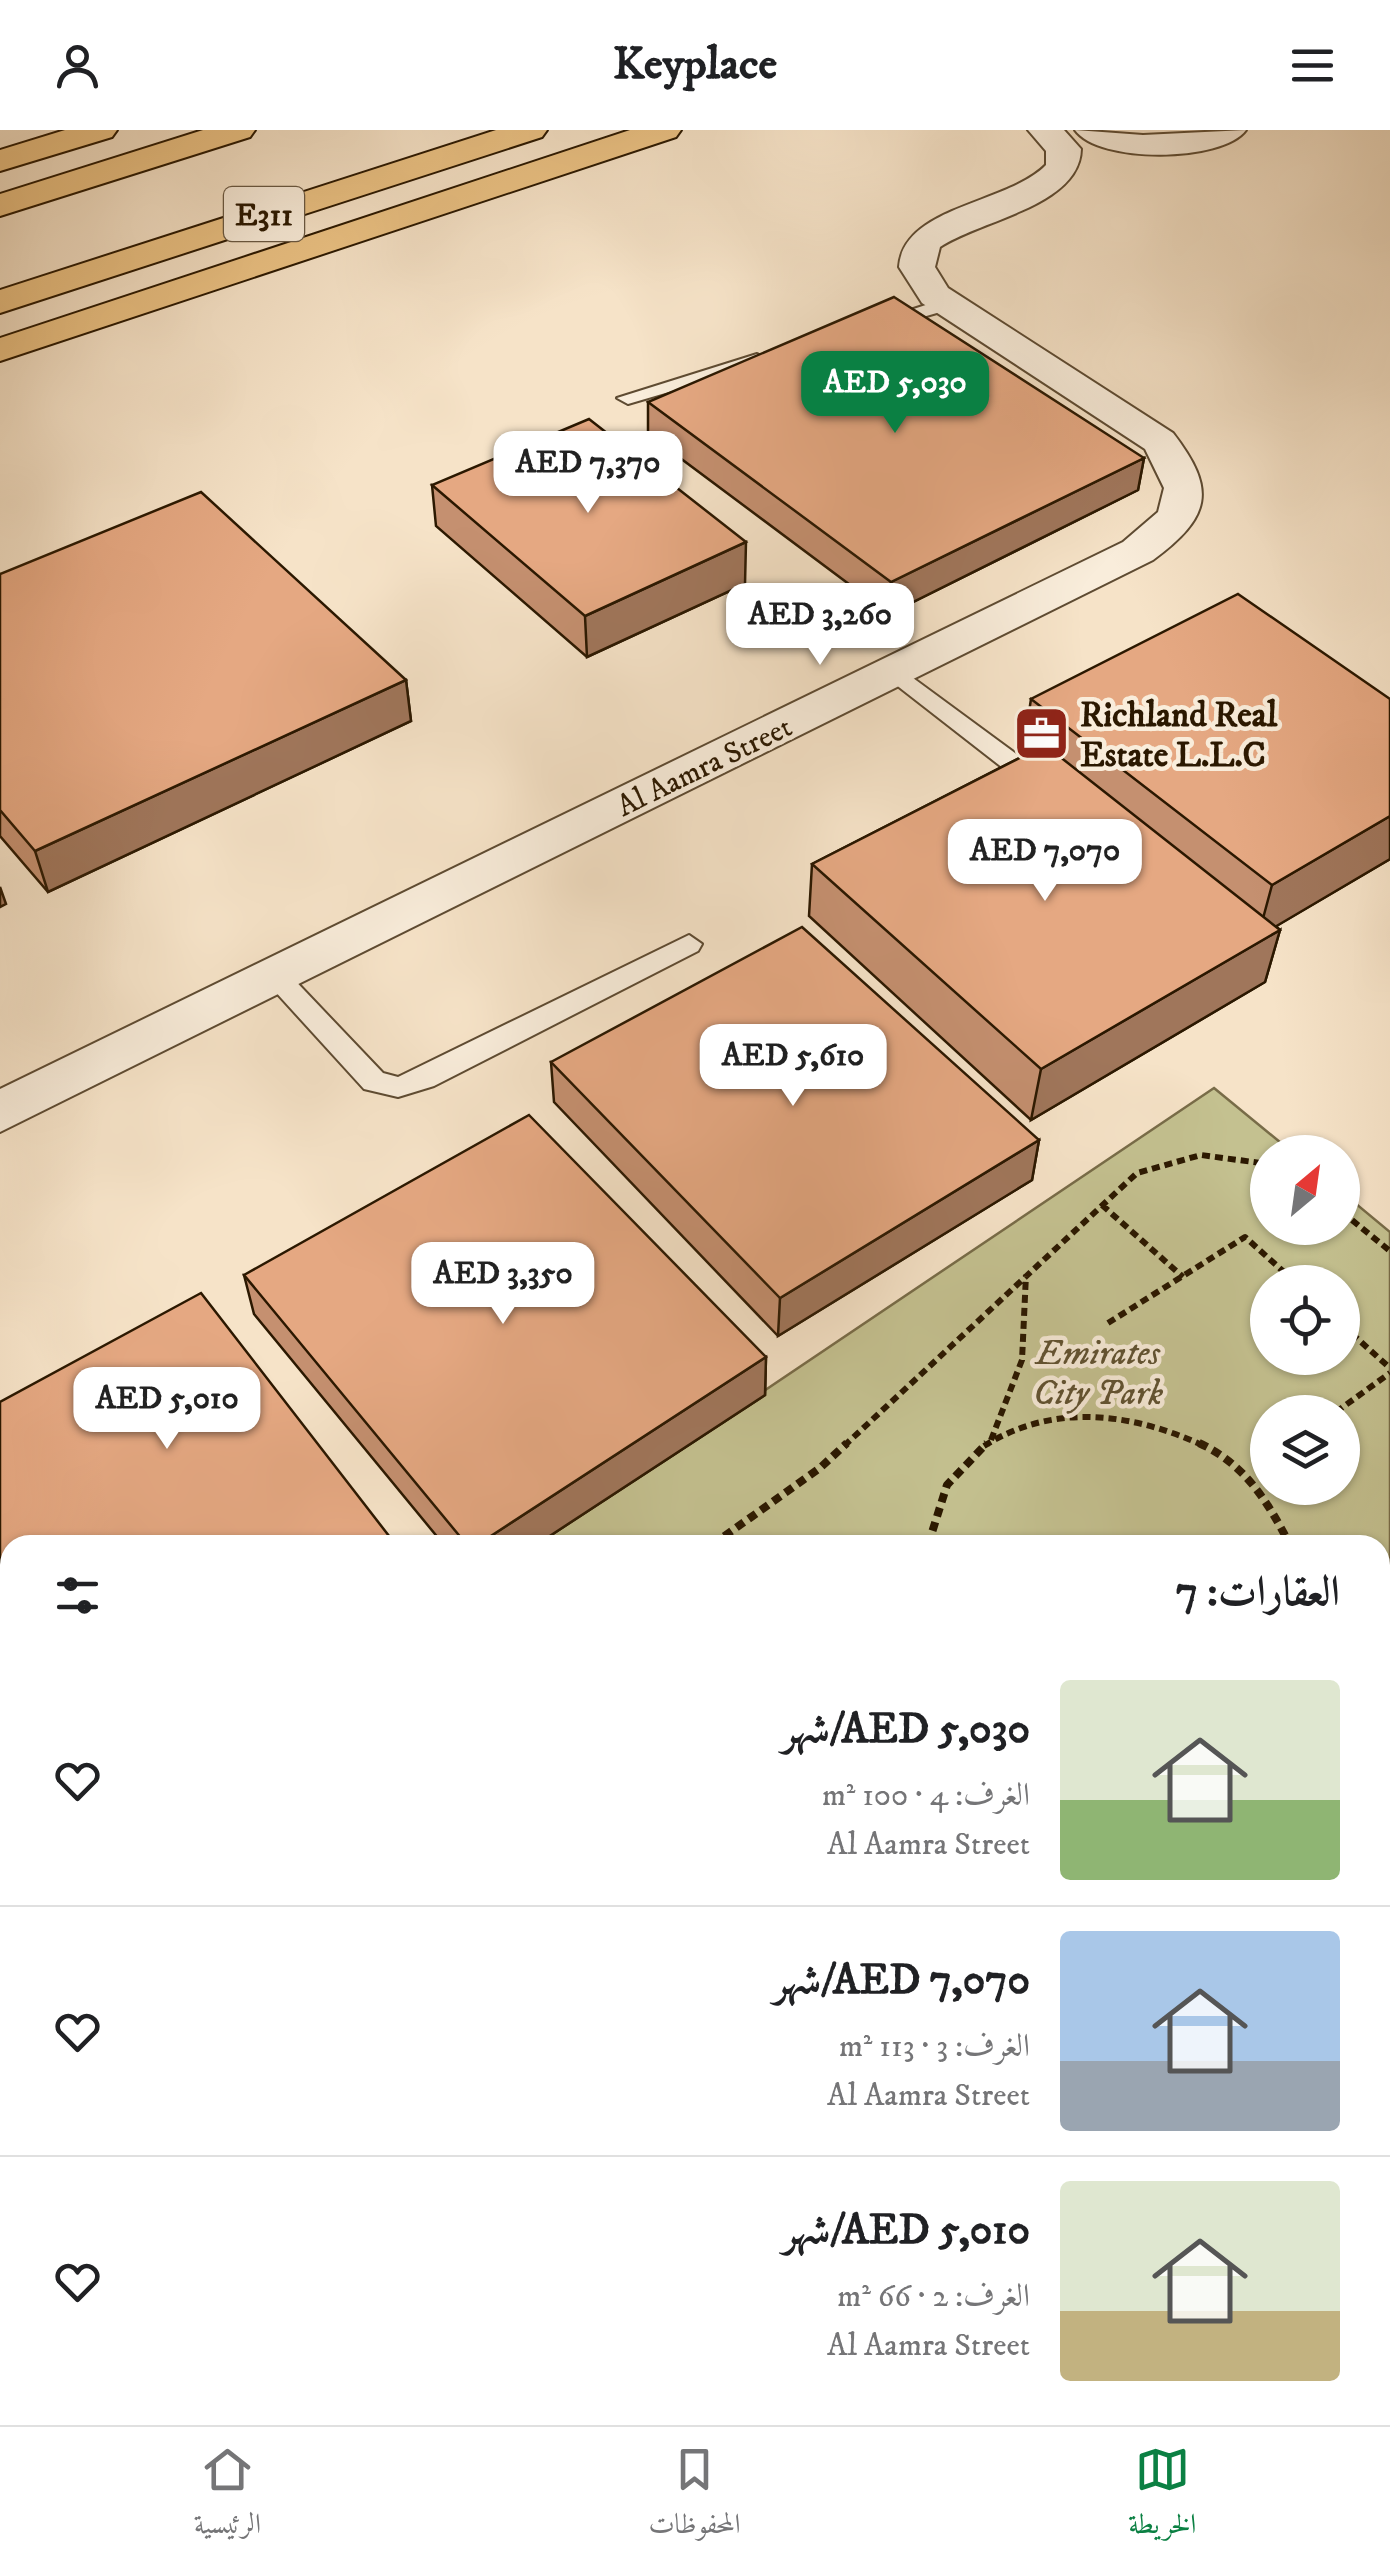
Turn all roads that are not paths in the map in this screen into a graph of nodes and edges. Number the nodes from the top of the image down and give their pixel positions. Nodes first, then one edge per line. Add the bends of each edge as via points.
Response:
1 (100, 130) edge
2 (238, 130) edge
3 (530, 130) edge
4 (664, 130) edge
5 (1229, 130) edge
6 (1069, 132) edge
7 (0, 161) edge
8 (0, 204) edge
9 (0, 302) edge
10 (947, 304) junction
11 (854, 332) edge
12 (0, 350) edge
13 (778, 354) edge
14 (628, 398) dead end
15 (894, 672) junction
16 (1070, 807) edge
17 (689, 944) dead end
18 (275, 977) junction
19 (0, 1112) edge

1 - 7 highway
2 - 8 highway, E311
3 - 9 highway, E311
4 - 12 highway
5 - 6 street via 1151,146
6 - 10 street, Al Aamra Street via 1065,160 1047,185 940,228 926,240 917,267
10 - 11 lane
10 - 15 street, Al Aamra Street via 1159,440 1178,463 1186,487 1182,511 1166,533 1138,551
13 - 14 lane
15 - 16 lane
15 - 18 street, Al Aamra Street
17 - 18 lane via 398,1087 364,1075
18 - 19 street, Al Aamra Street

